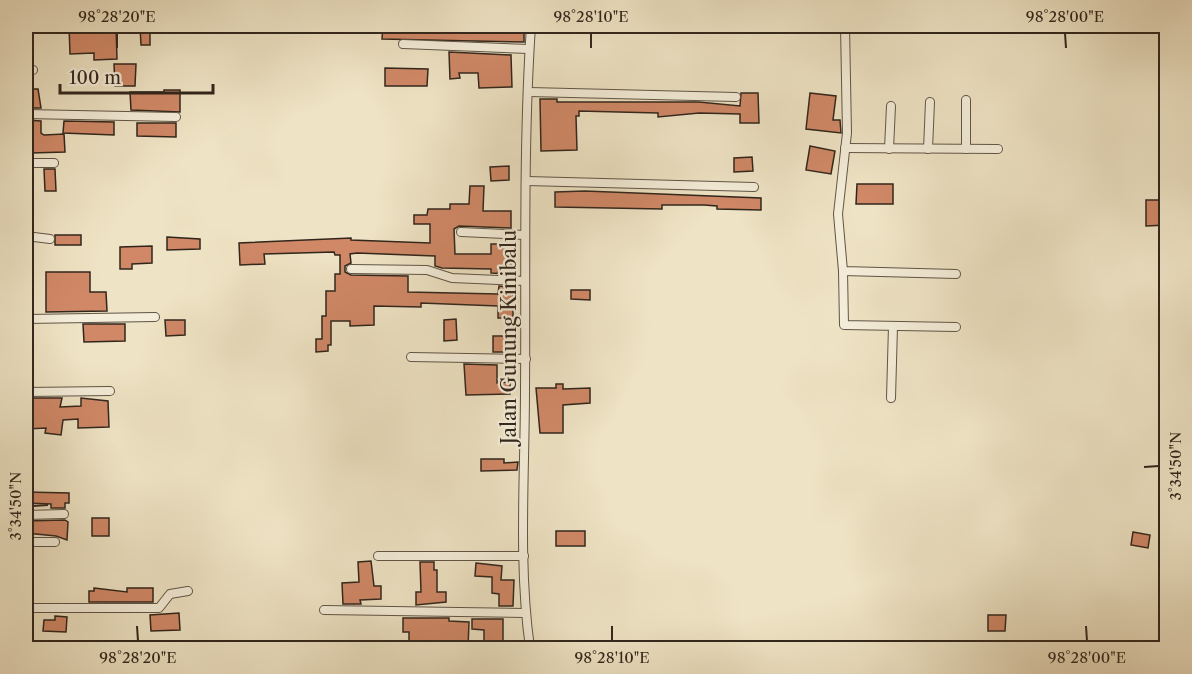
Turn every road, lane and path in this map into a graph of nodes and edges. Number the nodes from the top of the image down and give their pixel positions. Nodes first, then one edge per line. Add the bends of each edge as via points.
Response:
1 (518, 26) edge
2 (531, 26) edge
3 (845, 26) edge
4 (402, 44) dead end
5 (529, 49) junction
6 (529, 92) junction
7 (736, 97) dead end
8 (966, 100) dead end
9 (930, 102) dead end
10 (891, 106) dead end
11 (26, 114) edge
12 (176, 117) dead end
13 (845, 148) junction
14 (889, 149) junction
15 (928, 149) junction
16 (966, 149) junction
17 (998, 149) dead end
18 (26, 163) edge
19 (54, 163) dead end
20 (527, 181) junction
21 (754, 187) dead end
22 (461, 232) dead end
23 (26, 236) edge
24 (525, 236) junction
25 (50, 239) dead end
26 (351, 268) dead end
27 (843, 271) junction
28 (956, 274) dead end
29 (525, 281) junction
30 (155, 317) dead end
31 (26, 319) edge
32 (893, 326) junction
33 (956, 327) dead end
34 (411, 357) dead end
35 (526, 359) junction
36 (110, 391) dead end
37 (26, 392) edge
38 (891, 398) dead end
39 (64, 514) dead end
40 (26, 515) edge
41 (26, 542) edge
42 (55, 542) dead end
43 (378, 556) dead end
44 (524, 556) junction
45 (188, 591) dead end
46 (26, 608) edge
47 (324, 610) dead end
48 (525, 614) junction
49 (530, 648) edge

1 - 2 street
2 - 5 street, Jalan Gunung Kinibalu
3 - 13 street
4 - 5 street
5 - 6 street, Jalan Gunung Kinibalu
6 - 7 street
6 - 20 street, Jalan Gunung Kinibalu
8 - 16 street
9 - 15 street
10 - 14 street
11 - 12 street
13 - 14 street
13 - 27 street via 838,214
14 - 15 street
15 - 16 street
16 - 17 street
18 - 19 street
20 - 21 street
20 - 24 street, Jalan Gunung Kinibalu
22 - 24 street
23 - 25 street
24 - 29 street, Jalan Gunung Kinibalu
26 - 29 street via 427,270 452,278
27 - 28 street
27 - 32 street via 844,325
29 - 35 street, Jalan Gunung Kinibalu
30 - 31 street
32 - 33 street
32 - 38 street
34 - 35 street
35 - 44 street, Jalan Gunung Kinibalu
36 - 37 street
39 - 40 street
41 - 42 street
43 - 44 street
44 - 48 street, Jalan Gunung Kinibalu
45 - 46 street via 170,594 159,608
47 - 48 street
48 - 49 street, Jalan Gunung Kinibalu

